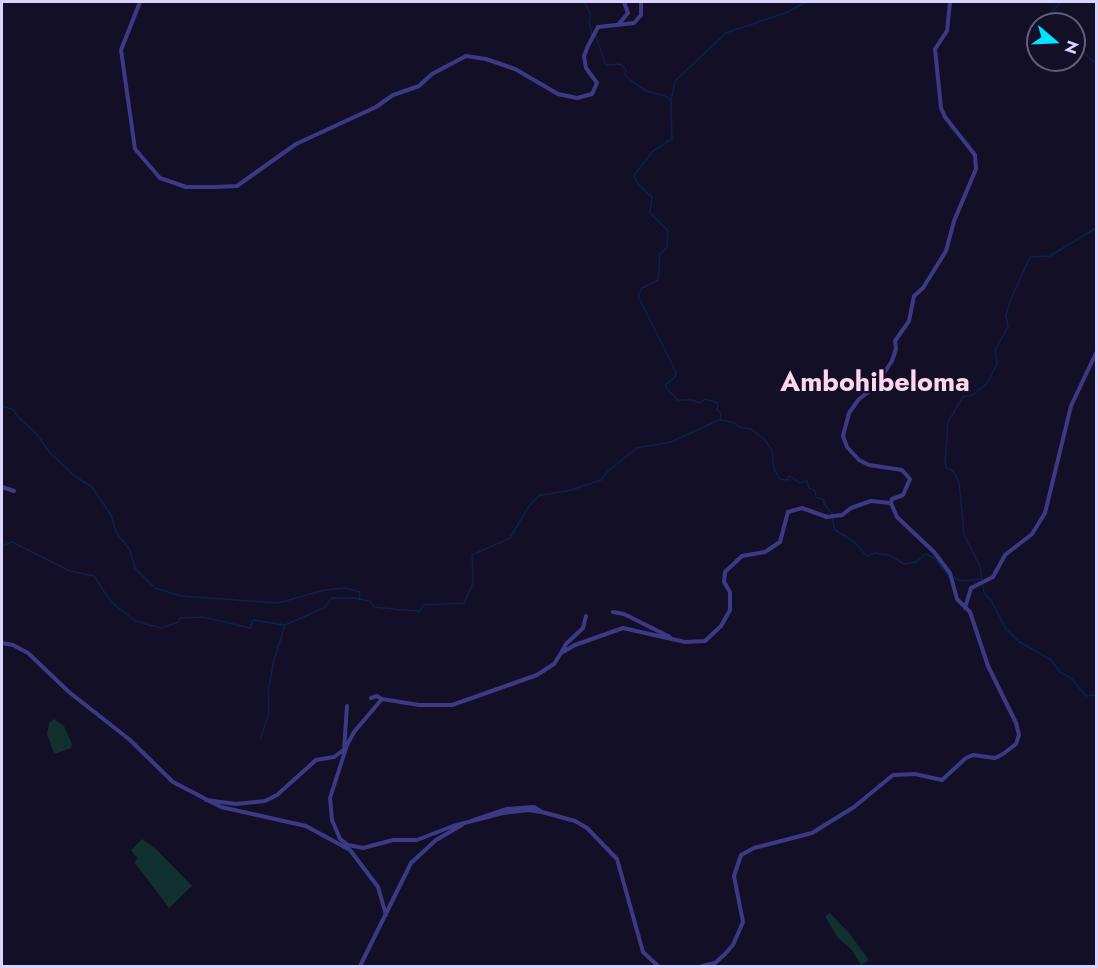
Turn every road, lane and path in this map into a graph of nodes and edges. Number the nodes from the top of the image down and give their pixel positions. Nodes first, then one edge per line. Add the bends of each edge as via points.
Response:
1 (140, 2) edge
2 (624, 2) edge
3 (640, 2) edge
4 (950, 2) edge
5 (617, 25) junction
6 (1096, 352) edge
7 (2, 487) edge
8 (14, 491) dead end
9 (891, 504) junction
10 (965, 608) junction
11 (613, 612) dead end
12 (586, 616) dead end
13 (673, 639) junction
14 (2, 643) edge
15 (561, 653) junction
16 (371, 698) dead end
17 (382, 699) junction
18 (347, 706) dead end
19 (347, 745) junction
20 (344, 750) junction
21 (206, 800) junction
22 (465, 824) junction
23 (346, 846) junction
24 (384, 903) junction
25 (392, 904) junction
26 (386, 915) junction
27 (360, 966) edge
28 (658, 966) edge
29 (702, 966) edge

1 - 5 street via 121,50 135,149 160,178 186,187 237,186 296,144 419,86 432,74 466,56 515,69 558,94 577,98 592,94 597,81 585,69 584,54 598,27
2 - 5 street via 627,13
3 - 5 street via 639,19 628,26
4 - 9 street via 949,23 935,49 941,108 975,155 976,169 946,251 914,296 909,321 895,341 892,361 874,388 849,413 843,436 847,447 860,460 907,473 908,488
6 - 10 street via 1071,406 1045,513 1032,534 1005,555 993,577 968,593
7 - 8 street
9 - 10 street via 897,517 934,552 952,577 957,598
9 - 13 street via 871,501 827,517 802,508 788,512 780,542 765,552 742,556 725,572 730,610 721,626 705,641
10 - 29 street via 1018,728 1016,744 995,758 966,758 942,780 915,774 892,775 854,807 812,833 741,855 734,876 743,922 734,945 715,963
11 - 13 street
12 - 15 street via 583,628
13 - 15 street via 622,628
14 - 21 street via 28,654 130,740 160,771
15 - 17 street via 545,672 452,705
16 - 17 street
17 - 19 street
18 - 20 street
19 - 20 street
19 - 23 street via 330,798 334,830
20 - 21 street via 334,757 316,760 265,801 236,804
21 - 23 street via 239,813 293,822
22 - 23 street via 417,840 393,840 363,848
22 - 25 street via 436,840 411,863
22 - 28 street via 507,809 534,807 581,824 617,859 643,952
23 - 24 street via 372,876
24 - 25 street
24 - 26 street
25 - 26 street
26 - 27 street

